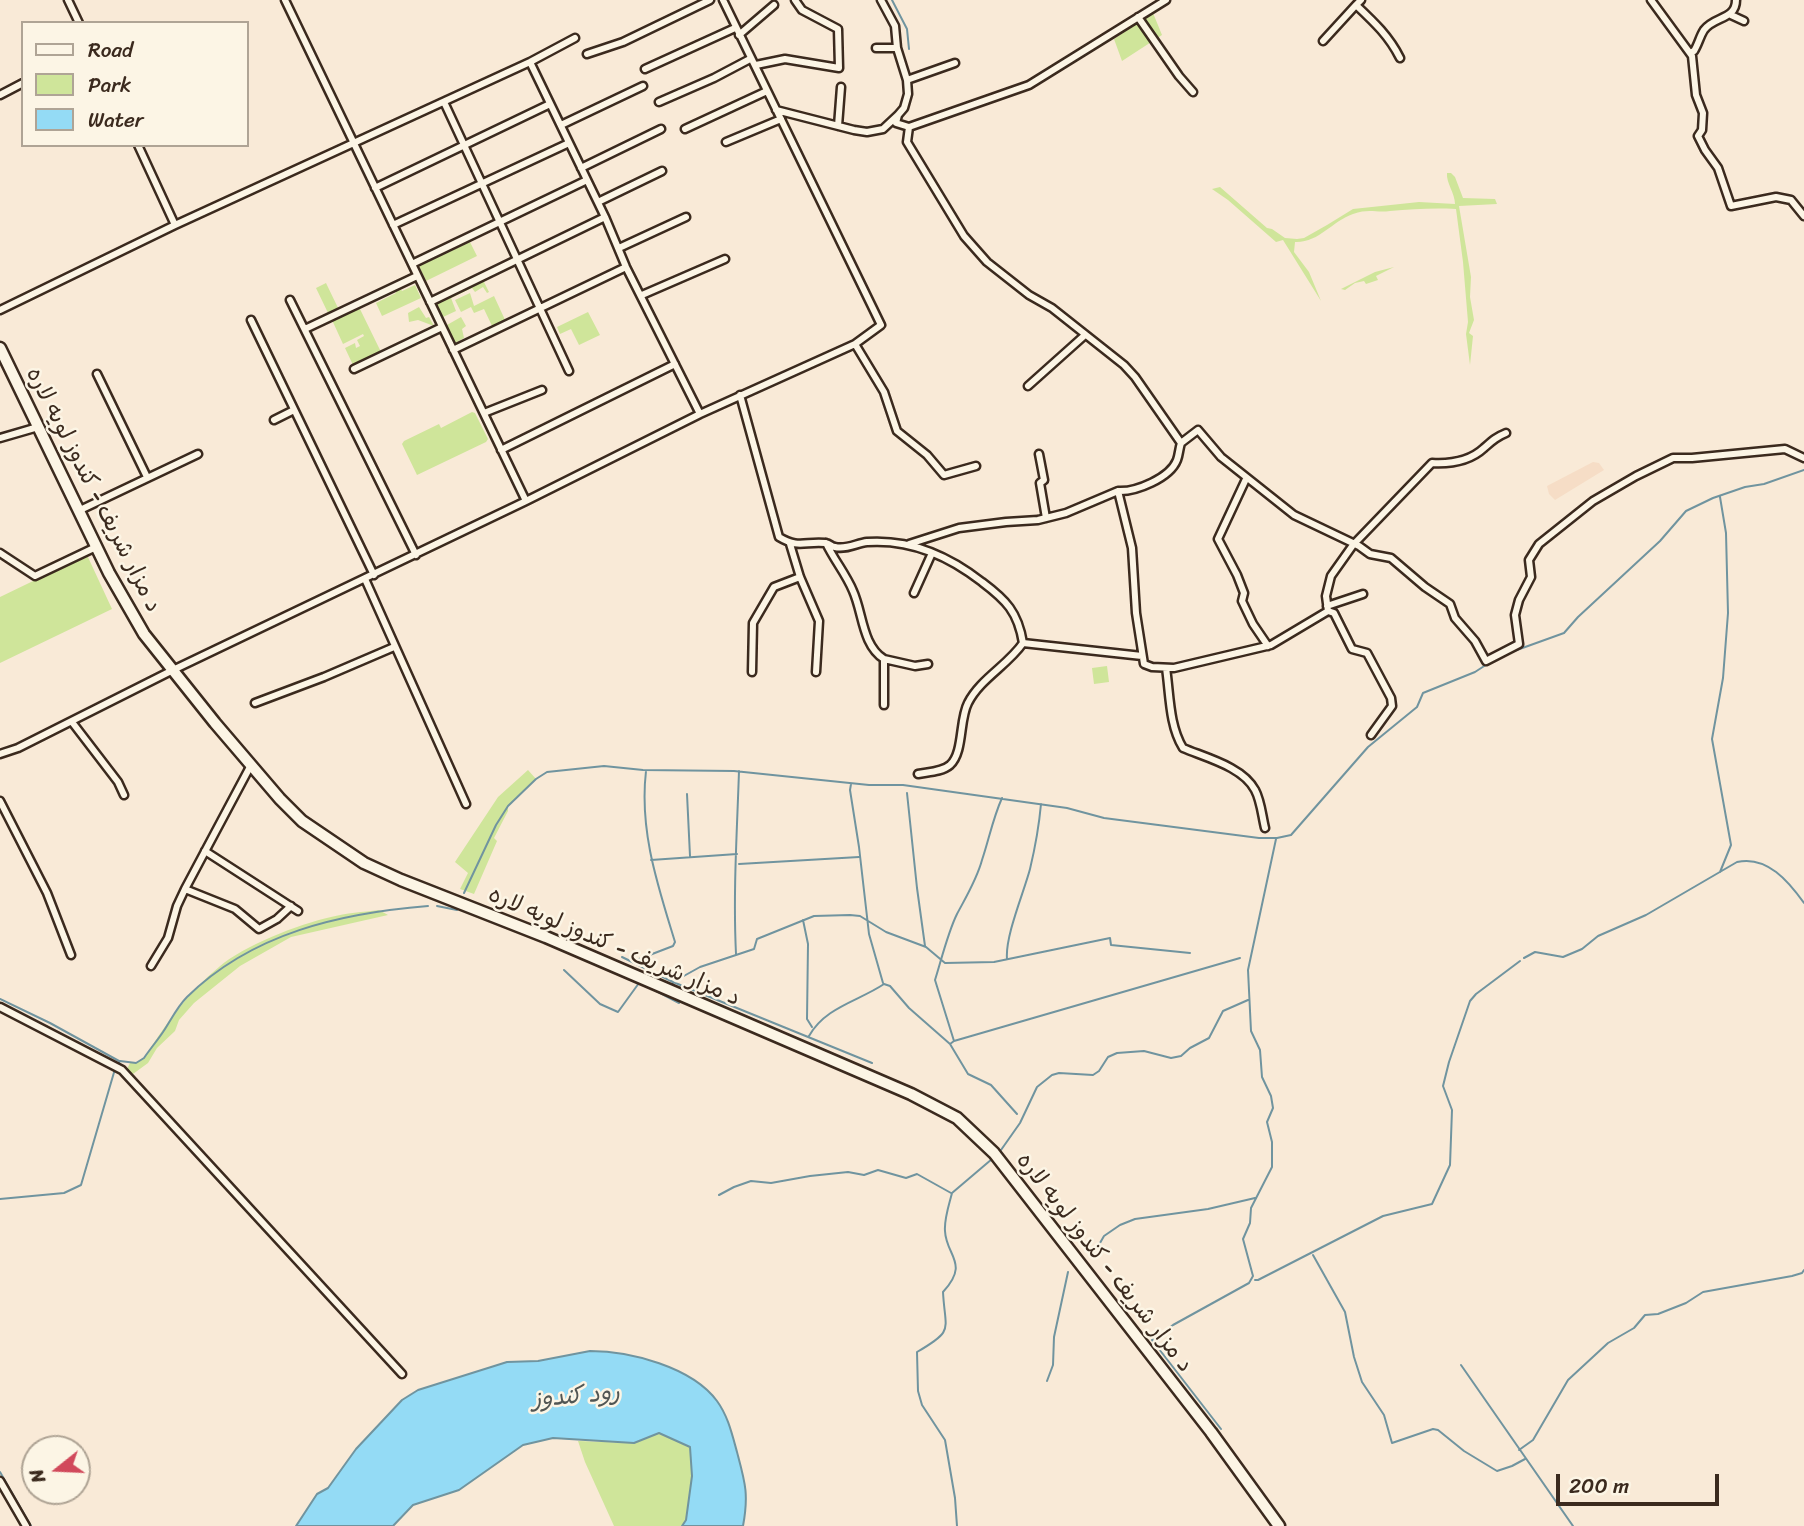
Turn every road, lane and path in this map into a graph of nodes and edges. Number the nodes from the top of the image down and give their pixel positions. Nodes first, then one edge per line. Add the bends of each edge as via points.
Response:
1 (68, 0) edge
2 (285, 0) edge
3 (710, 0) edge
4 (723, 0) edge
5 (795, 0) edge
6 (881, 0) edge
7 (1166, 0) edge
8 (1651, 0) edge
9 (1736, 0) edge
10 (1359, 3) edge
11 (774, 5) dead end
12 (1731, 15) junction
13 (1138, 17) junction
14 (78, 21) edge
15 (1744, 21) dead end
16 (737, 31) junction
17 (575, 38) dead end
18 (1324, 41) dead end
19 (876, 48) dead end
20 (897, 48) junction
21 (1690, 53) junction
22 (587, 54) dead end
23 (1401, 58) dead end
24 (750, 59) junction
25 (530, 62) junction
26 (955, 63) dead end
27 (755, 65) junction
28 (645, 69) dead end
29 (907, 80) junction
30 (21, 84) edge
31 (643, 86) dead end
32 (841, 88) dead end
33 (767, 91) junction
34 (1194, 92) dead end
35 (0, 95) edge
36 (444, 102) junction
37 (659, 102) dead end
38 (550, 104) junction
39 (776, 110) junction
40 (898, 116) junction
41 (781, 119) junction
42 (561, 125) junction
43 (838, 126) junction
44 (909, 127) junction
45 (685, 129) dead end
46 (661, 130) dead end
47 (353, 142) junction
48 (726, 142) dead end
49 (569, 143) junction
50 (464, 145) junction
51 (139, 147) edge
52 (581, 168) junction
53 (662, 172) dead end
54 (587, 180) junction
55 (482, 183) junction
56 (375, 188) junction
57 (598, 202) junction
58 (605, 216) junction
59 (1804, 216) edge
60 (686, 217) dead end
61 (500, 222) junction
62 (176, 225) junction
63 (393, 225) junction
64 (619, 248) junction
65 (517, 259) junction
66 (725, 259) dead end
67 (412, 264) junction
68 (626, 267) junction
69 (417, 276) junction
70 (642, 295) junction
71 (290, 300) dead end
72 (430, 302) junction
73 (540, 309) junction
74 (0, 310) edge
75 (251, 320) dead end
76 (442, 327) junction
77 (305, 329) junction
78 (1085, 335) junction
79 (855, 344) junction
80 (0, 348) edge
81 (453, 351) junction
82 (675, 364) junction
83 (354, 369) dead end
84 (569, 371) dead end
85 (97, 374) dead end
86 (1028, 386) dead end
87 (542, 390) dead end
88 (740, 395) junction
89 (294, 410) junction
90 (484, 413) junction
91 (700, 414) junction
92 (274, 420) dead end
93 (38, 427) junction
94 (1506, 433) dead end
95 (0, 438) edge
96 (1181, 443) junction
97 (501, 450) junction
98 (198, 454) dead end
99 (1040, 454) dead end
100 (1804, 458) edge
101 (976, 466) dead end
102 (147, 477) junction
103 (1246, 479) junction
104 (1118, 491) junction
105 (526, 501) junction
106 (78, 511) junction
107 (1046, 518) junction
108 (826, 543) junction
109 (790, 544) junction
110 (909, 544) junction
111 (1353, 545) junction
112 (96, 547) junction
113 (0, 553) edge
114 (932, 553) junction
115 (416, 555) junction
116 (374, 575) junction
117 (800, 577) junction
118 (365, 579) junction
119 (914, 593) dead end
120 (1363, 594) dead end
121 (1328, 609) junction
122 (1023, 642) junction
123 (1268, 646) junction
124 (394, 647) junction
125 (1142, 656) junction
126 (884, 659) junction
127 (928, 664) dead end
128 (1166, 668) junction
129 (173, 670) junction
130 (752, 672) dead end
131 (816, 672) dead end
132 (255, 703) dead end
133 (884, 705) dead end
134 (72, 722) junction
135 (1371, 735) dead end
136 (0, 754) edge
137 (251, 765) junction
138 (919, 774) dead end
139 (124, 795) dead end
140 (0, 801) edge
141 (466, 804) dead end
142 (1265, 828) dead end
143 (205, 851) junction
144 (185, 889) junction
145 (71, 955) dead end
146 (151, 966) dead end
147 (0, 1007) edge
148 (402, 1374) dead end
149 (0, 1481) edge
150 (26, 1526) edge
151 (1279, 1526) edge

1 - 14 street
2 - 47 street
3 - 22 street
4 - 16 street
5 - 27 street via 802,10 838,29 839,68 785,59
6 - 20 street via 895,26
7 - 13 street
8 - 21 street
9 - 12 street
10 - 18 street
10 - 23 street
11 - 16 street
12 - 15 street
12 - 21 street via 1705,27
13 - 34 street
13 - 44 street via 1029,85
16 - 24 street
16 - 28 street
17 - 25 street
19 - 20 street
20 - 29 street
21 - 59 street via 1703,113 1698,136 1718,168 1731,206 1776,197 1791,200
24 - 27 street
24 - 37 street
25 - 36 street
25 - 38 street
26 - 29 street
27 - 33 street
29 - 40 street via 908,94
30 - 35 street
31 - 42 street
32 - 43 street
33 - 39 street
33 - 45 street
36 - 47 street
36 - 50 street
38 - 42 street
38 - 50 street
39 - 41 street
39 - 43 street
40 - 43 street via 875,131
40 - 44 street via 896,123
41 - 48 street
41 - 79 street via 881,325
42 - 49 street
44 - 78 street via 907,142 964,236 998,272
46 - 52 street
47 - 56 street
47 - 62 street
49 - 52 street
49 - 55 street
50 - 55 street
50 - 56 street
51 - 62 street
52 - 54 street
53 - 57 street
54 - 57 street
54 - 61 street
55 - 61 street
55 - 63 street
56 - 63 street
57 - 58 street
58 - 64 street
58 - 65 street
60 - 64 street
61 - 65 street
61 - 67 street
62 - 74 street
63 - 67 street
64 - 68 street
65 - 72 street
65 - 73 street
66 - 70 street
67 - 69 street
68 - 70 street
68 - 73 street
69 - 72 street
69 - 77 street
70 - 82 street
71 - 77 street
72 - 76 street
73 - 81 street
73 - 84 street
75 - 89 street
76 - 81 street
76 - 83 street
77 - 115 street
78 - 86 street
78 - 96 street via 1135,377
79 - 88 street
79 - 101 street via 884,392 897,431 944,475
80 - 93 main road, د مزار شریف - کندوز لویه لاره
81 - 90 street
82 - 91 street
82 - 97 street
85 - 102 street
87 - 90 street
88 - 91 street
88 - 109 street via 779,537
89 - 92 street
89 - 116 street
90 - 97 street
91 - 105 street
93 - 95 street
93 - 106 main road, د مزار شریف - کندوز لویه لاره
94 - 111 street via 1453,464 1432,463
96 - 103 street via 1198,430
96 - 104 street via 1172,469 1150,484
97 - 105 street
98 - 102 street
99 - 107 street
100 - 111 street via 1785,449 1674,458 1593,501 1539,544 1529,560 1531,578 1515,615 1520,644 1486,661 1450,604 1391,558
102 - 106 street
103 - 111 street via 1294,515
103 - 123 street via 1218,539 1237,575 1252,624
104 - 107 street
104 - 125 street via 1132,548
105 - 115 street
106 - 112 main road, د مزار شریف - کندوز لویه لاره
107 - 110 street via 959,528
108 - 109 street
108 - 110 street via 836,548 867,542
108 - 126 street via 853,589 873,650
109 - 117 street
110 - 114 street
111 - 121 street via 1331,576
112 - 113 street via 35,576
112 - 129 main road, د مزار شریف - کندوز لویه لاره via 144,634
114 - 119 street
114 - 122 street via 971,573 1006,602 1018,617
115 - 116 street
116 - 118 street
117 - 130 street via 774,587 753,623
117 - 131 street via 819,621
118 - 124 street
118 - 129 street
120 - 121 street
121 - 123 street
121 - 135 street via 1352,649 1367,653 1391,698 1392,706
122 - 125 street
122 - 138 street via 969,701 952,764
123 - 128 street
124 - 132 street
124 - 141 street
125 - 128 street via 1144,664
126 - 127 street
126 - 133 street
128 - 142 street via 1178,739 1184,748 1250,781
129 - 134 street
129 - 137 main road, د مزار شریف - کندوز لویه لاره
134 - 136 street
134 - 139 street
137 - 143 street
137 - 151 main road, د مزار شریف - کندوز لویه لاره via 302,821 364,863 830,1059 957,1118 994,1153
140 - 145 street via 47,893
143 - 144 street
143 - 144 street via 295,908 259,929 235,909
144 - 146 street via 168,938
147 - 148 street via 122,1070
149 - 150 street

